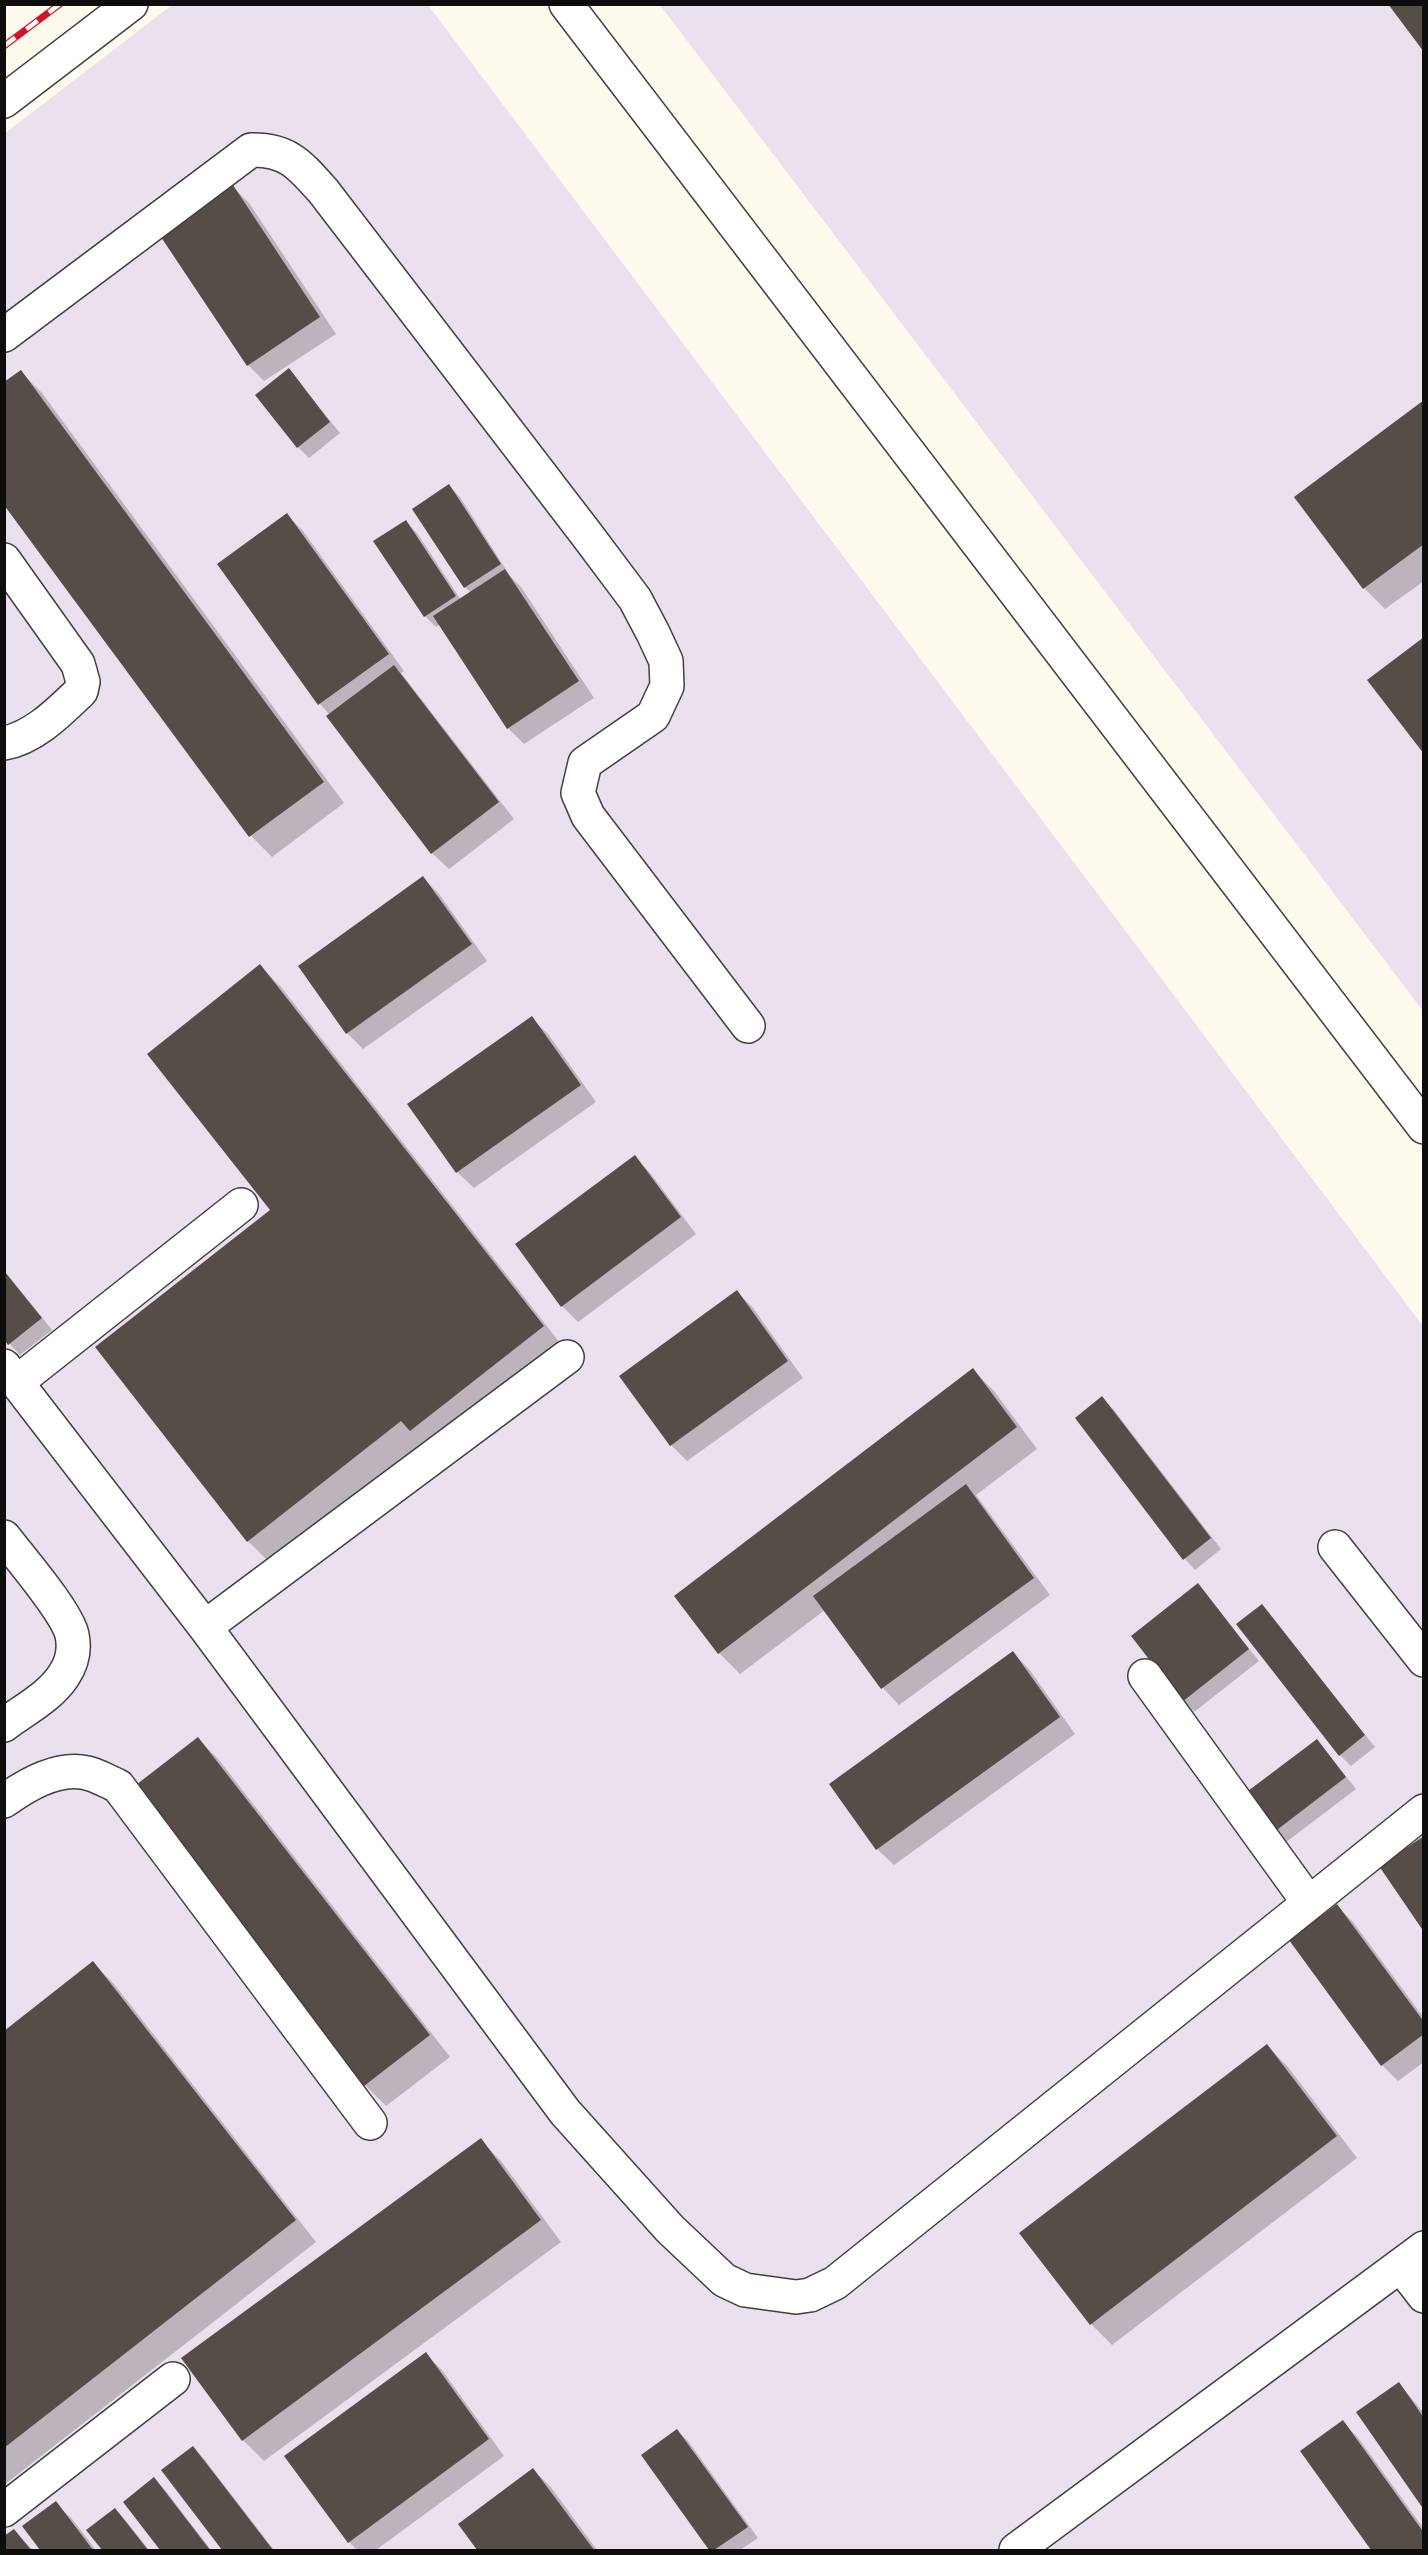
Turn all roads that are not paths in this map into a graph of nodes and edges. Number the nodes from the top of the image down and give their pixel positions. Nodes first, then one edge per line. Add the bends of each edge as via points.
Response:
1 (131, 4) edge
2 (566, 4) edge
3 (4, 101) edge
4 (4, 334) edge
5 (4, 560) edge
6 (4, 743) edge
7 (748, 1026) dead end
8 (1424, 1127) edge
9 (241, 1205) dead end
10 (567, 1357) dead end
11 (11, 1374) edge
12 (4, 1537) edge
13 (1335, 1547) dead end
14 (205, 1626) junction
15 (1424, 1660) edge
16 (1145, 1676) dead end
17 (4, 1725) edge
18 (4, 1801) edge
19 (1424, 1811) edge
20 (1310, 1903) junction
21 (370, 2123) dead end
22 (1412, 2257) edge
23 (1424, 2296) edge
24 (172, 2379) dead end
25 (4, 2510) edge
26 (1054, 2539) edge
27 (1016, 2550) edge

1 - 3 street
2 - 8 street
4 - 7 street via 251,150 270,150 299,163 587,535 635,599 653,633 666,662 667,686 653,716 585,763 578,793 588,816
5 - 6 street via 78,664 83,682 74,698 33,732
9 - 11 street
10 - 14 street
11 - 14 street
12 - 17 street via 64,1617 74,1648 64,1675 51,1690
13 - 15 street
14 - 20 street via 565,2112 678,2236 724,2280 745,2290 796,2297 835,2283
16 - 20 street
18 - 21 street via 61,1773 87,1773 118,1786
19 - 20 street
22 - 23 street
22 - 26 street
24 - 25 street
26 - 27 street

